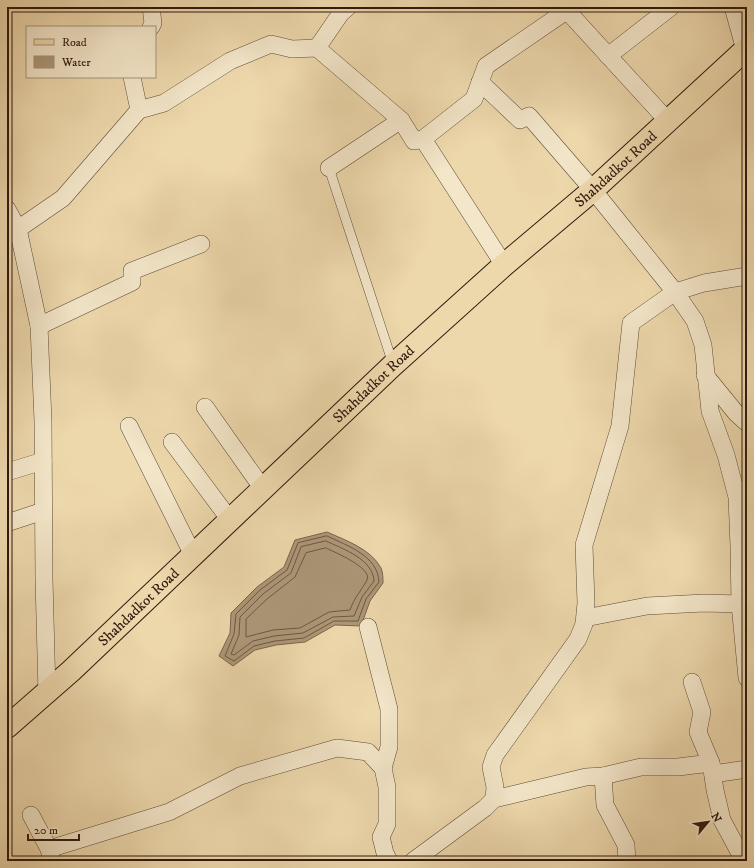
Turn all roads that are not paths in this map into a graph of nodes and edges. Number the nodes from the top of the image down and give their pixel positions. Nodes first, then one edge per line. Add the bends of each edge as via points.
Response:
1 (151, 7) edge
2 (348, 7) edge
3 (671, 7) edge
4 (733, 7) edge
5 (564, 9) edge
6 (152, 26) edge
7 (317, 48) junction
8 (746, 49) edge
9 (608, 56) junction
10 (132, 78) edge
11 (480, 82) junction
12 (139, 110) junction
13 (401, 120) junction
14 (667, 120) junction
15 (423, 139) junction
16 (329, 168) joint
17 (593, 190) junction
18 (7, 209) edge
19 (18, 229) junction
20 (201, 244) dead end
21 (504, 265) junction
22 (747, 276) edge
23 (674, 292) junction
24 (39, 326) junction
25 (393, 365) junction
26 (705, 375) junction
27 (205, 407) dead end
28 (747, 423) edge
29 (129, 426) dead end
30 (172, 442) dead end
31 (43, 461) junction
32 (7, 472) edge
33 (263, 489) junction
34 (44, 511) junction
35 (230, 520) junction
36 (7, 523) edge
37 (193, 555) junction
38 (742, 610) edge
39 (585, 618) junction
40 (368, 627) dead end
41 (747, 677) edge
42 (692, 682) dead end
43 (47, 693) junction
44 (7, 726) edge
45 (747, 760) edge
46 (383, 768) junction
47 (712, 769) junction
48 (747, 769) edge
49 (603, 776) junction
50 (494, 799) junction
51 (31, 815) dead end
52 (51, 855) edge
53 (389, 861) edge
54 (413, 861) edge
55 (627, 861) edge
56 (744, 861) edge

1 - 6 street
2 - 7 street via 340,12
3 - 9 street
4 - 8 street
5 - 9 street
5 - 11 street via 486,66
7 - 12 street via 292,49 271,44 230,61 164,103
7 - 13 street
8 - 14 main road, Shahdadkot Road
9 - 14 street
10 - 12 street
11 - 15 street via 474,99
11 - 17 street via 520,120 529,116
12 - 19 street via 63,198
13 - 15 street via 414,141
13 - 16 street
14 - 17 main road, Shahdadkot Road
15 - 21 street
16 - 25 lane
17 - 21 main road, Shahdadkot Road
17 - 23 street
18 - 19 street
19 - 24 street
20 - 24 street via 132,271 132,282
21 - 25 main road, Shahdadkot Road
22 - 23 street via 704,283
23 - 26 street via 695,321 703,344
23 - 39 street via 631,323 620,426 584,545
24 - 31 street
25 - 33 main road, Shahdadkot Road
26 - 28 street via 736,414
26 - 38 street via 710,411 726,455 737,498
27 - 33 street
29 - 37 street
30 - 35 street
31 - 32 street
31 - 34 street
33 - 35 main road, Shahdadkot Road
34 - 36 street
34 - 43 street
35 - 37 main road, Shahdadkot Road
37 - 43 main road, Shahdadkot Road
38 - 39 street via 704,603 647,606
38 - 41 street
39 - 50 street via 578,639 495,755 491,767 495,787
40 - 46 street via 389,709 389,747
42 - 47 street via 702,712 698,732
43 - 44 main road, Shahdadkot Road
45 - 48 street
46 - 52 street via 368,752 337,748 240,776 169,812
46 - 53 street via 387,787 387,824 382,837
47 - 48 street
47 - 49 street via 641,767
47 - 56 street via 722,820
49 - 50 street via 586,777
49 - 55 street via 605,805 626,845
50 - 54 street
51 - 52 street

